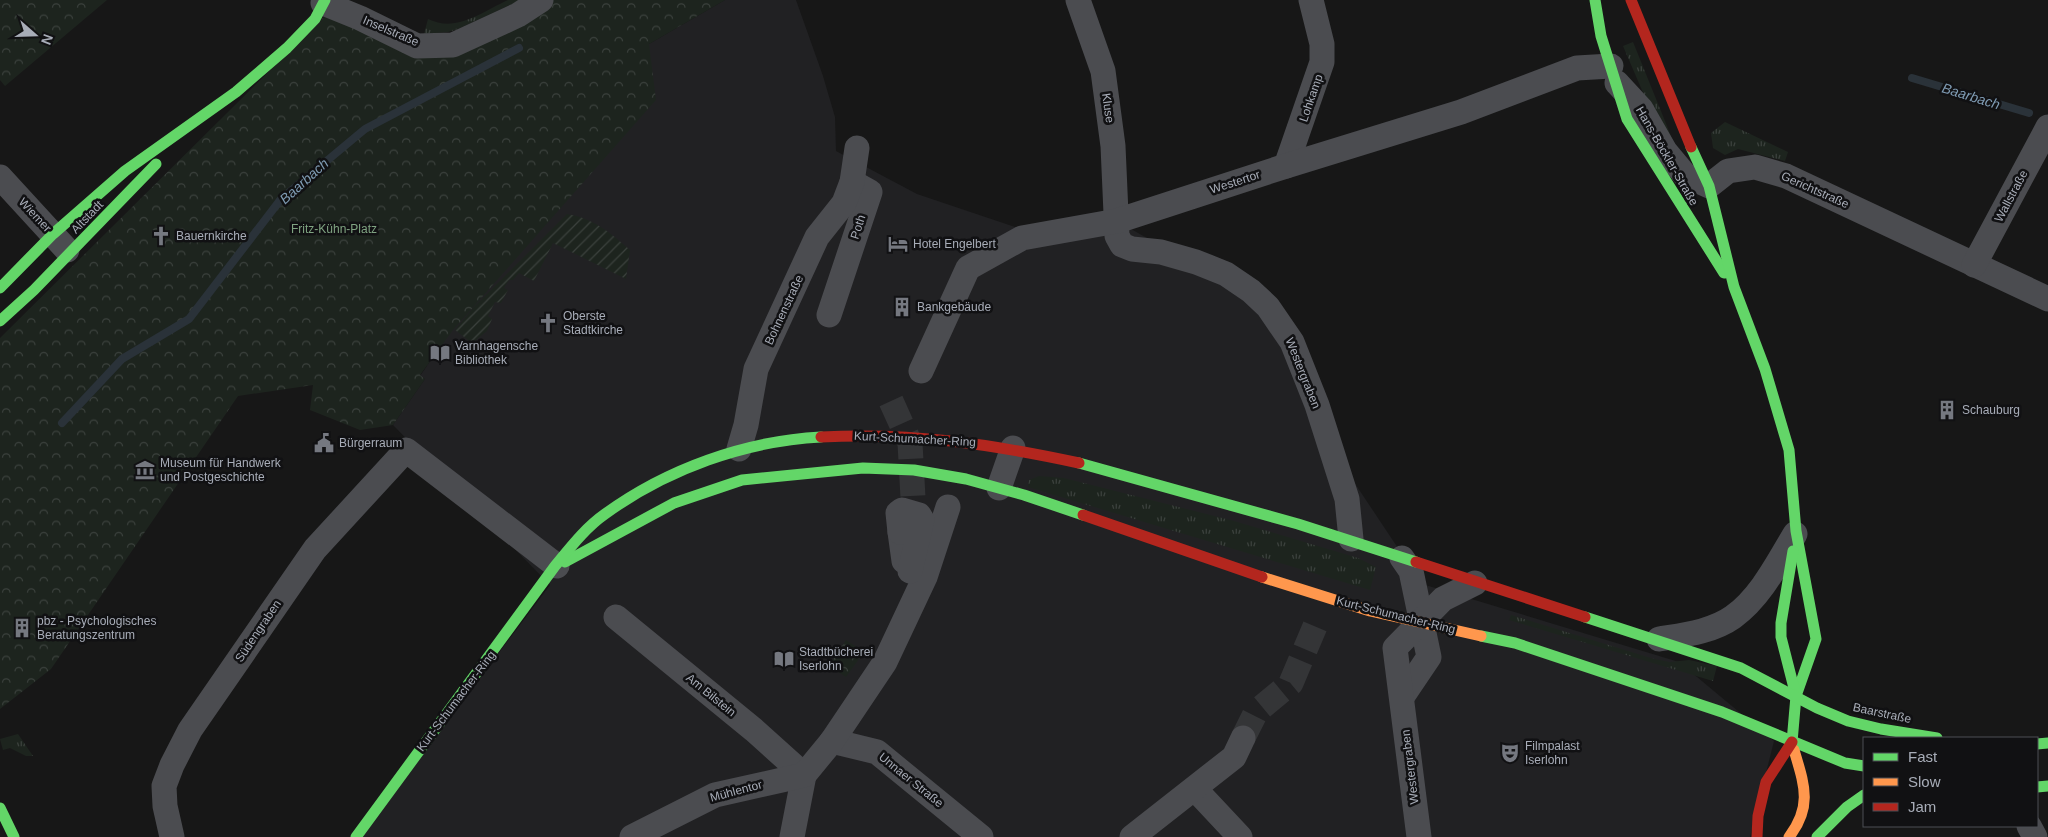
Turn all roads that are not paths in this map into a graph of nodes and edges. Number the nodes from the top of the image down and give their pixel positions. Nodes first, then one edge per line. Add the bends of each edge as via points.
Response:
1 (541, 0) edge
2 (1078, 0) edge
3 (1311, 0) edge
4 (1595, 0) edge
5 (1631, 0) edge
6 (324, 2) edge
7 (1614, 75) junction
8 (189, 127) junction
9 (2048, 127) edge
10 (857, 148) dead end
11 (1286, 166) junction
12 (0, 177) edge
13 (852, 182) junction
14 (1709, 186) junction
15 (1118, 221) junction
16 (53, 234) junction
17 (70, 254) junction
18 (1974, 264) junction
19 (1734, 287) junction
20 (0, 288) edge
21 (2048, 299) edge
22 (829, 315) dead end
23 (0, 321) edge
24 (921, 371) dead end
25 (1013, 448) junction
26 (739, 449) junction
27 (1000, 488) junction
28 (948, 507) dead end
29 (1796, 532) junction
30 (1351, 539) junction
31 (1402, 558) junction
32 (557, 566) junction
33 (910, 569) dead end
34 (1475, 583) junction
35 (616, 617) dead end
36 (1420, 622) junction
37 (904, 625) junction
38 (1659, 639) junction
39 (1796, 696) junction
40 (1932, 737) edge
41 (1243, 738) tunnel mouth
42 (832, 741) junction
43 (1792, 742) junction
44 (1863, 766) edge
45 (804, 775) junction
46 (1195, 788) junction
47 (1863, 796) edge
48 (0, 808) edge
49 (2048, 829) edge
50 (14, 837) edge
51 (172, 837) edge
52 (356, 837) edge
53 (632, 837) edge
54 (792, 837) edge
55 (981, 837) edge
56 (1132, 837) edge
57 (1240, 837) edge
58 (1418, 837) edge
59 (1757, 837) edge
60 (1790, 837) edge
61 (1817, 837) edge
62 (2046, 837) edge

1 - 6 street, Inselstraße via 518,15 453,45 417,46
2 - 15 street, Kluse via 1103,71
3 - 11 street, Lohkamp via 1322,44 1322,62
4 - 7 street, Hans-Böckler-Straße via 1600,36
5 - 14 street, Hans-Böckler-Straße
6 - 8 street, Altstadt via 315,19 287,48
7 - 11 street, Westertor via 1577,68 1461,112
7 - 14 street via 1641,109 1664,151 1685,175
7 - 19 street, Hans-Böckler-Straße via 1627,119
8 - 16 street, Altstadt via 125,171
8 - 17 street, Altstadt
9 - 18 street, Wallstraße
10 - 13 street
11 - 15 street, Westertor
12 - 16 street, Wiemer
13 - 22 street, Poth via 870,192
13 - 26 street, Bohnenstraße via 844,203 817,237 756,370
14 - 18 street, Gerichtstraße via 1728,171 1755,166 1786,176
14 - 19 street, Hans-Böckler-Straße
15 - 24 street, Westertor via 1022,238 968,268
15 - 30 street, Westergraben via 1117,236 1122,245 1187,260 1226,274 1252,291 1280,323 1292,342 1317,406 1347,499
16 - 17 street, Wiemer
16 - 20 street, Altstadt
17 - 23 street, Altstadt
18 - 21 street, Gerichtstraße
19 - 29 street, Hans-Böckler-Straße via 1765,369 1789,450
25 - 26 street, Kurt-Schumacher-Ring via 963,440 864,434 797,438
25 - 27 street
25 - 30 street, Kurt-Schumacher-Ring via 1081,461
26 - 32 street, Kurt-Schumacher-Ring via 666,476 632,495 580,536
27 - 32 street, Kurt-Schumacher-Ring via 914,470 863,468 742,480 674,503 638,521 618,536
27 - 36 street, Kurt-Schumacher-Ring via 1293,588
28 - 37 street via 925,578
29 - 38 street, Kurt-Schumacher-Ring via 1768,578 1732,618 1701,631
29 - 39 street, Hans-Böckler-Straße via 1780,623
29 - 39 street, Hans-Böckler-Straße via 1816,639
30 - 31 street, Kurt-Schumacher-Ring
31 - 34 street, Kurt-Schumacher-Ring
31 - 36 street, Westergraben via 1411,570
32 - 51 street, Südengraben via 406,450 315,549 190,730 164,786
32 - 52 street, Kurt-Schumacher-Ring
33 - 37 street
34 - 36 street via 1443,599
34 - 38 street, Kurt-Schumacher-Ring
35 - 45 street, Am Bilstein
36 - 43 street, Kurt-Schumacher-Ring via 1515,643 1575,662 1722,712
36 - 58 street, Westergraben via 1429,657 1402,697
37 - 42 street via 885,662
38 - 39 street, Kurt-Schumacher-Ring via 1732,664
39 - 40 street, Baarstraße via 1850,722
39 - 43 street
41 - 46 street via 1234,757
42 - 45 street
42 - 55 street, Unnaer Straße via 877,752
43 - 44 street via 1845,763
43 - 59 street via 1766,782
43 - 60 street via 1806,790 1799,824
45 - 53 street, Mühlentor via 715,795
45 - 54 street
46 - 56 street
46 - 57 street
47 - 61 street via 1847,806
48 - 50 street
49 - 62 street

